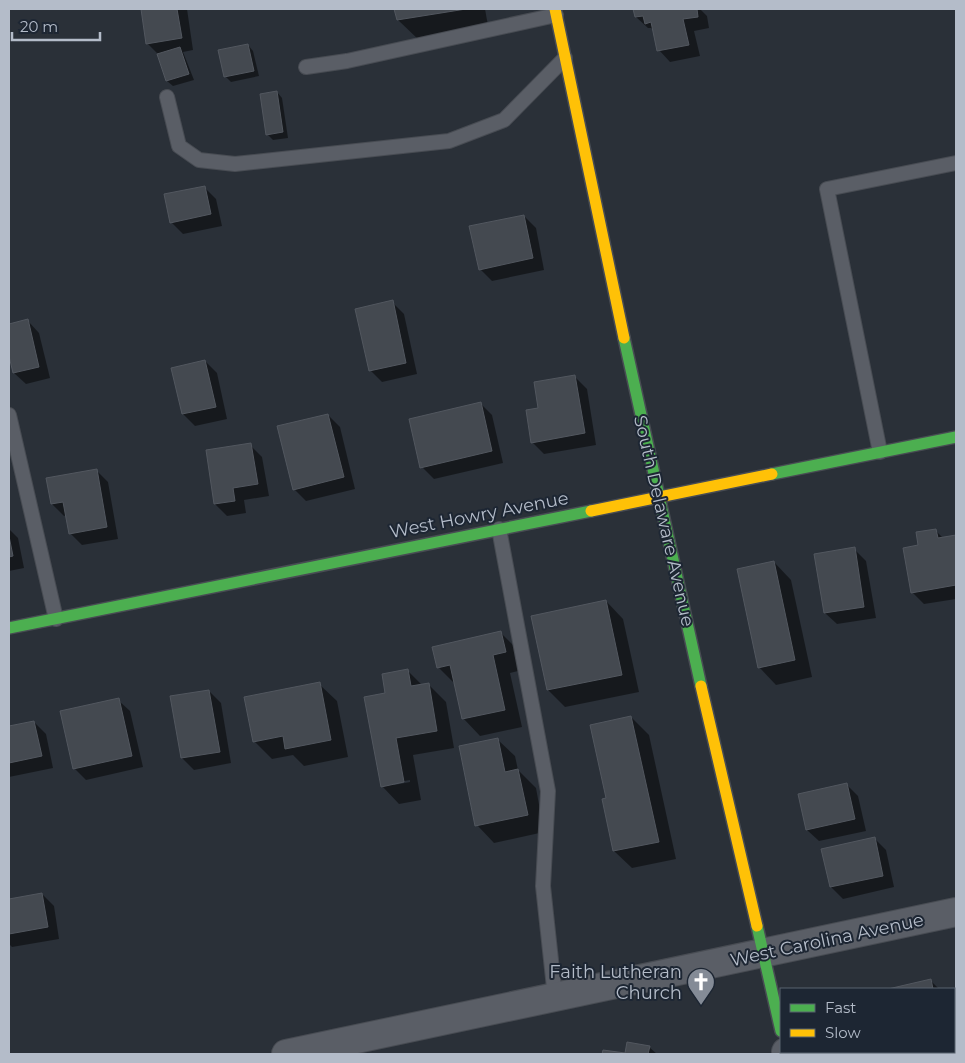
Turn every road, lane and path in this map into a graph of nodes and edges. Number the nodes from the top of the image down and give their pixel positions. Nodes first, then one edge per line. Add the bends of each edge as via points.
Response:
1 (555, 12) edge
2 (565, 58) junction
3 (306, 67) dead end
4 (167, 97) dead end
5 (956, 163) edge
6 (9, 415) edge
7 (956, 437) edge
8 (880, 452) junction
9 (658, 497) junction
10 (499, 529) junction
11 (56, 619) junction
12 (9, 628) edge
13 (956, 912) edge
14 (763, 954) junction
15 (555, 997) junction
16 (780, 1027) edge
17 (286, 1054) edge

1 - 2 street, South Delaware Avenue
1 - 3 lane via 347,61
2 - 4 lane via 504,120 449,141 235,164 199,160 179,146
2 - 9 street, South Delaware Avenue
5 - 8 lane via 827,189
6 - 11 lane
7 - 8 street, West Howry Avenue
8 - 9 street, West Howry Avenue
9 - 10 street, West Howry Avenue
9 - 14 street, South Delaware Avenue
10 - 11 street, West Howry Avenue
10 - 15 lane via 548,790 543,886
11 - 12 street, West Howry Avenue
13 - 14 street, West Carolina Avenue
14 - 15 street, West Carolina Avenue
14 - 16 street, South Delaware Avenue
15 - 17 street, West Carolina Avenue

